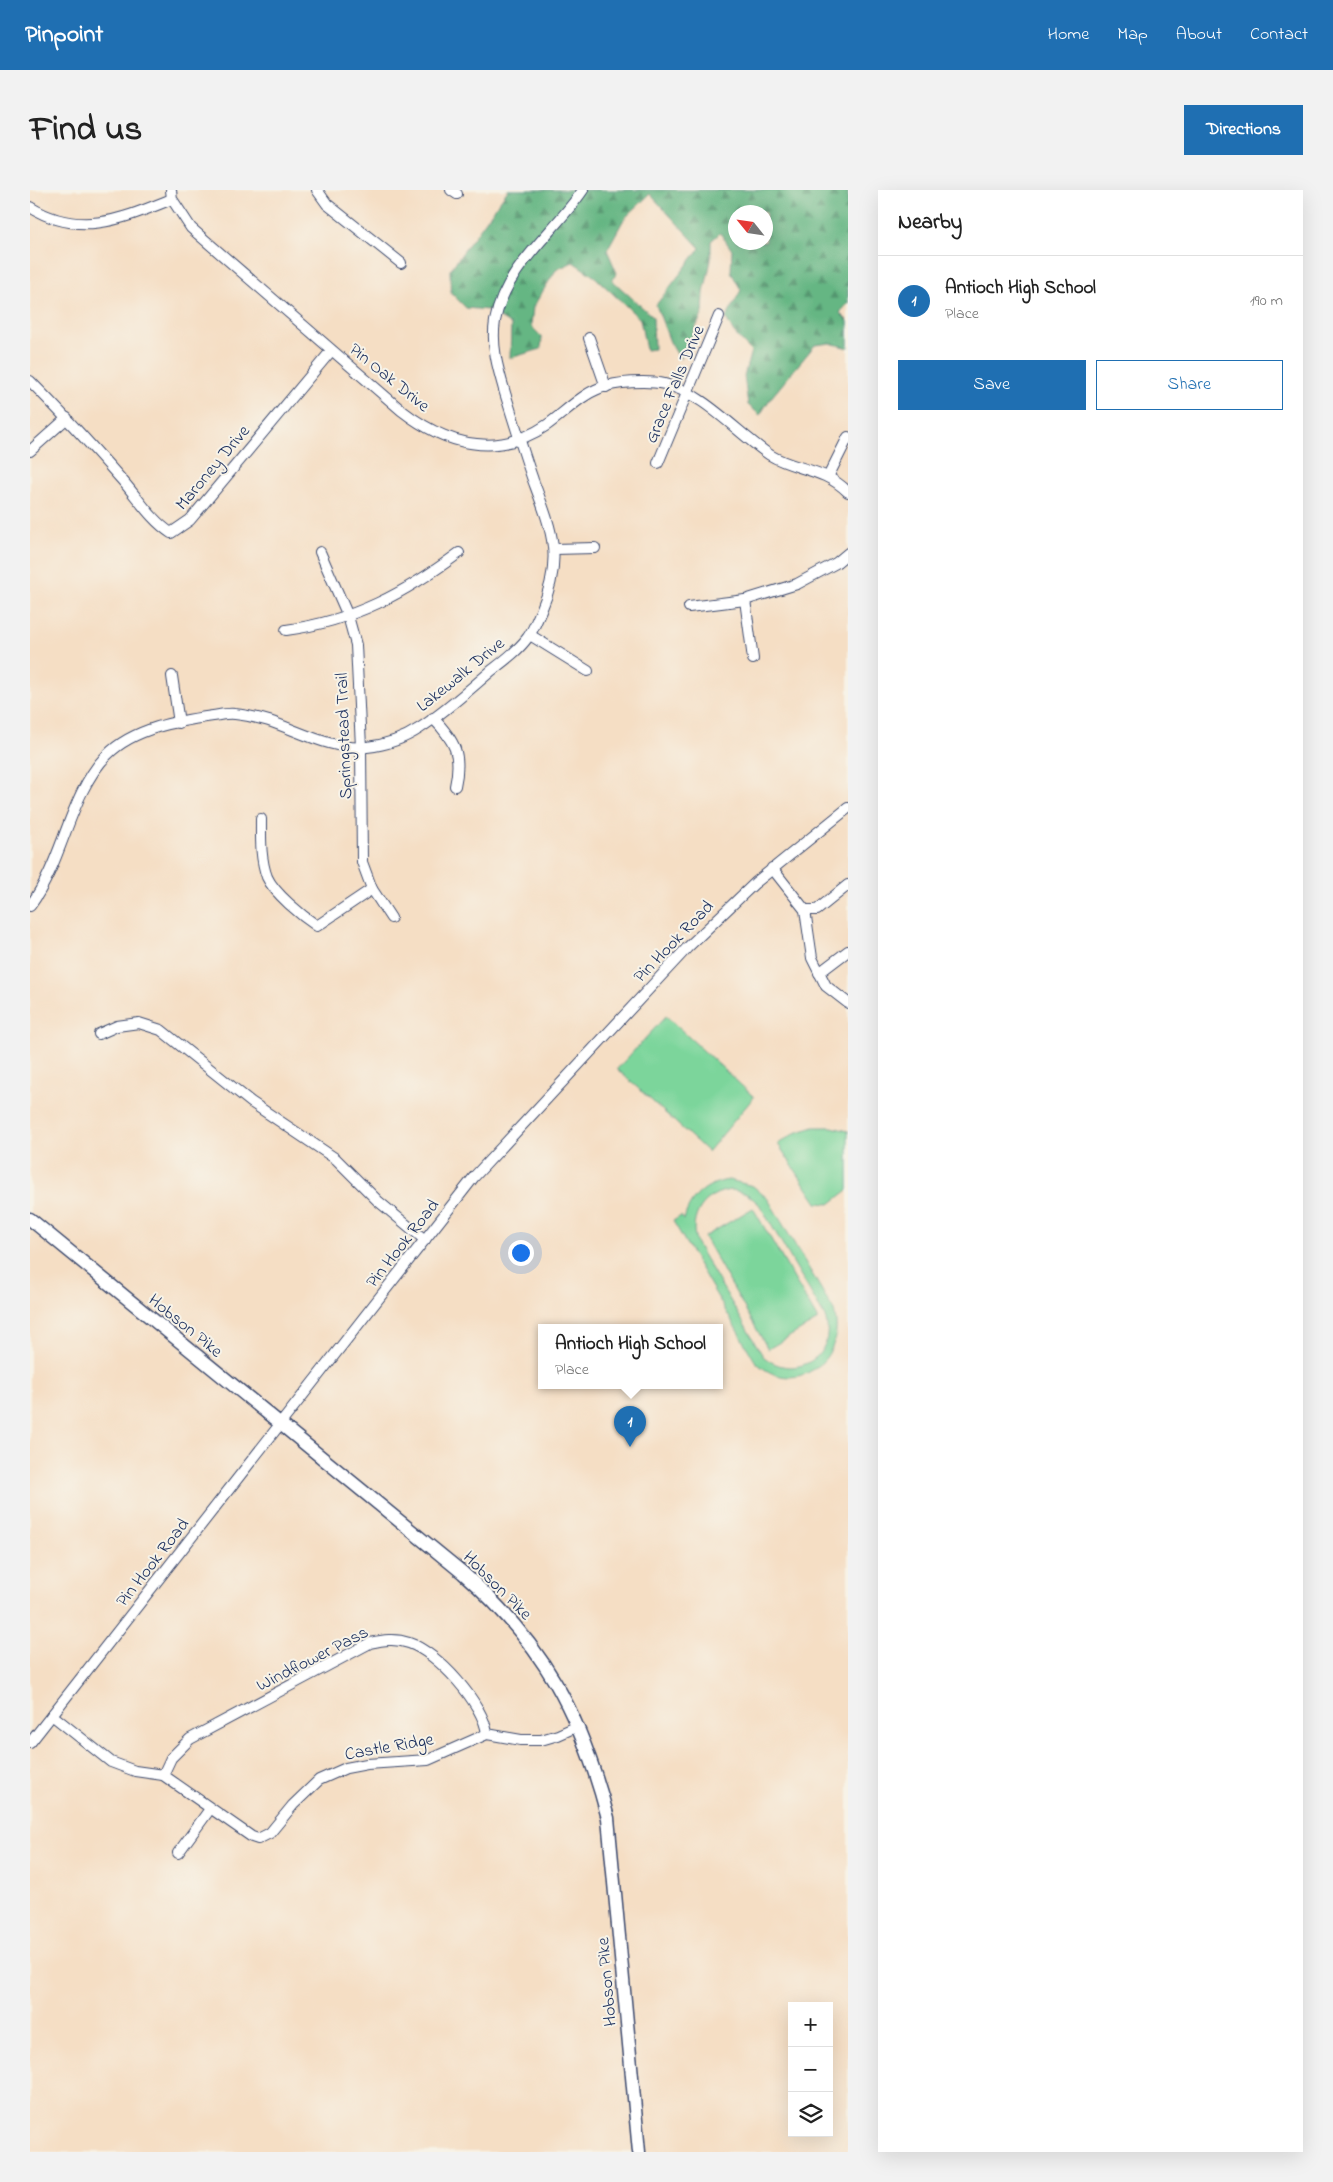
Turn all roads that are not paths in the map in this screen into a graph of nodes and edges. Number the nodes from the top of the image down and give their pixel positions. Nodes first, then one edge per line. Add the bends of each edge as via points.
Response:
1 (317, 190) edge
2 (583, 190) edge
3 (172, 195) edge
4 (30, 207) edge
5 (401, 263) dead end
6 (719, 316) dead end
7 (589, 338) dead end
8 (331, 351) junction
9 (30, 381) edge
10 (606, 386) junction
11 (688, 393) junction
12 (67, 418) junction
13 (848, 437) edge
14 (520, 440) junction
15 (30, 451) edge
16 (658, 463) dead end
17 (828, 477) junction
18 (848, 492) edge
19 (595, 548) dead end
20 (554, 549) junction
21 (320, 552) dead end
22 (459, 553) dead end
23 (848, 553) edge
24 (745, 600) junction
25 (689, 607) dead end
26 (348, 616) junction
27 (286, 630) dead end
28 (530, 635) junction
29 (753, 660) dead end
30 (588, 671) dead end
31 (172, 676) dead end
32 (433, 718) junction
33 (179, 723) junction
34 (361, 747) junction
35 (455, 786) dead end
36 (848, 808) edge
37 (262, 819) dead end
38 (772, 868) junction
39 (848, 885) edge
40 (372, 889) junction
41 (30, 906) edge
42 (805, 910) junction
43 (391, 918) dead end
44 (848, 951) edge
45 (819, 973) junction
46 (848, 1003) edge
47 (99, 1034) dead end
48 (30, 1219) edge
49 (425, 1240) junction
50 (280, 1424) junction
51 (52, 1715) junction
52 (578, 1726) junction
53 (487, 1734) junction
54 (30, 1743) edge
55 (163, 1776) junction
56 (210, 1808) junction
57 (178, 1853) dead end
58 (638, 2152) edge

1 - 5 street via 327,204
2 - 14 street, Lakewalk Drive via 512,276 495,321 493,344 498,368
3 - 4 street via 123,218 83,225 45,216
3 - 8 street, Pin Oak Drive via 191,228
6 - 11 street, Grace Falls Drive
7 - 10 street
8 - 12 street, Maroney Drive via 190,520 171,534 159,525
8 - 14 street, Pin Oak Drive via 413,419 449,438 481,445
9 - 12 street, Maroney Drive
10 - 11 street, Pin Oak Drive via 631,382 664,384
10 - 14 street, Pin Oak Drive
11 - 16 street, Grace Falls Drive
11 - 17 street, Pin Oak Drive via 773,456
12 - 15 street
13 - 17 street
14 - 20 street, Lakewalk Drive via 546,511
17 - 18 street, Pin Oak Drive
19 - 20 street
20 - 28 street, Lakewalk Drive via 554,573
21 - 26 street, Springstead Trail
22 - 26 street via 399,594
23 - 24 street via 797,584
24 - 25 street
24 - 29 street
26 - 27 street
26 - 34 street, Springstead Trail via 356,645
28 - 30 street
28 - 32 street, Lakewalk Drive via 520,647
31 - 33 street
32 - 34 street, Lakewalk Drive via 420,729 394,741
32 - 35 street via 447,732 455,747 459,761
33 - 34 street, Lakewalk Drive via 233,713 268,720 325,742
33 - 41 street, Lakewalk Drive via 142,732 107,754 84,786 56,860
34 - 40 street, Springstead Trail via 362,862
36 - 38 street, Pin Hook Road
37 - 40 street via 261,853 268,878 303,917 316,926
38 - 42 street
38 - 49 street, Pin Hook Road via 687,948 582,1060 474,1177
39 - 42 street via 817,910
40 - 43 street, Springstead Trail
42 - 45 street via 812,958
44 - 45 street
45 - 46 street via 826,986
47 - 49 street via 117,1026 139,1023 161,1030 251,1102 336,1159 378,1201
48 - 50 main road, Hobson Pike
49 - 50 street, Pin Hook Road
50 - 51 street, Pin Hook Road
50 - 52 main road, Hobson Pike via 488,1595 539,1656
51 - 54 street, Pin Hook Road
51 - 55 street, Castle Ridge via 111,1762
52 - 53 street via 541,1740
52 - 58 main road, Hobson Pike via 608,1818
53 - 55 street, Windflower Pass via 478,1710 440,1663 410,1643 388,1640 370,1643 190,1739 171,1758
53 - 56 street, Castle Ridge via 428,1760 367,1764 333,1773 307,1791 279,1824 263,1837 252,1837
55 - 56 street, Castle Ridge
56 - 57 street

